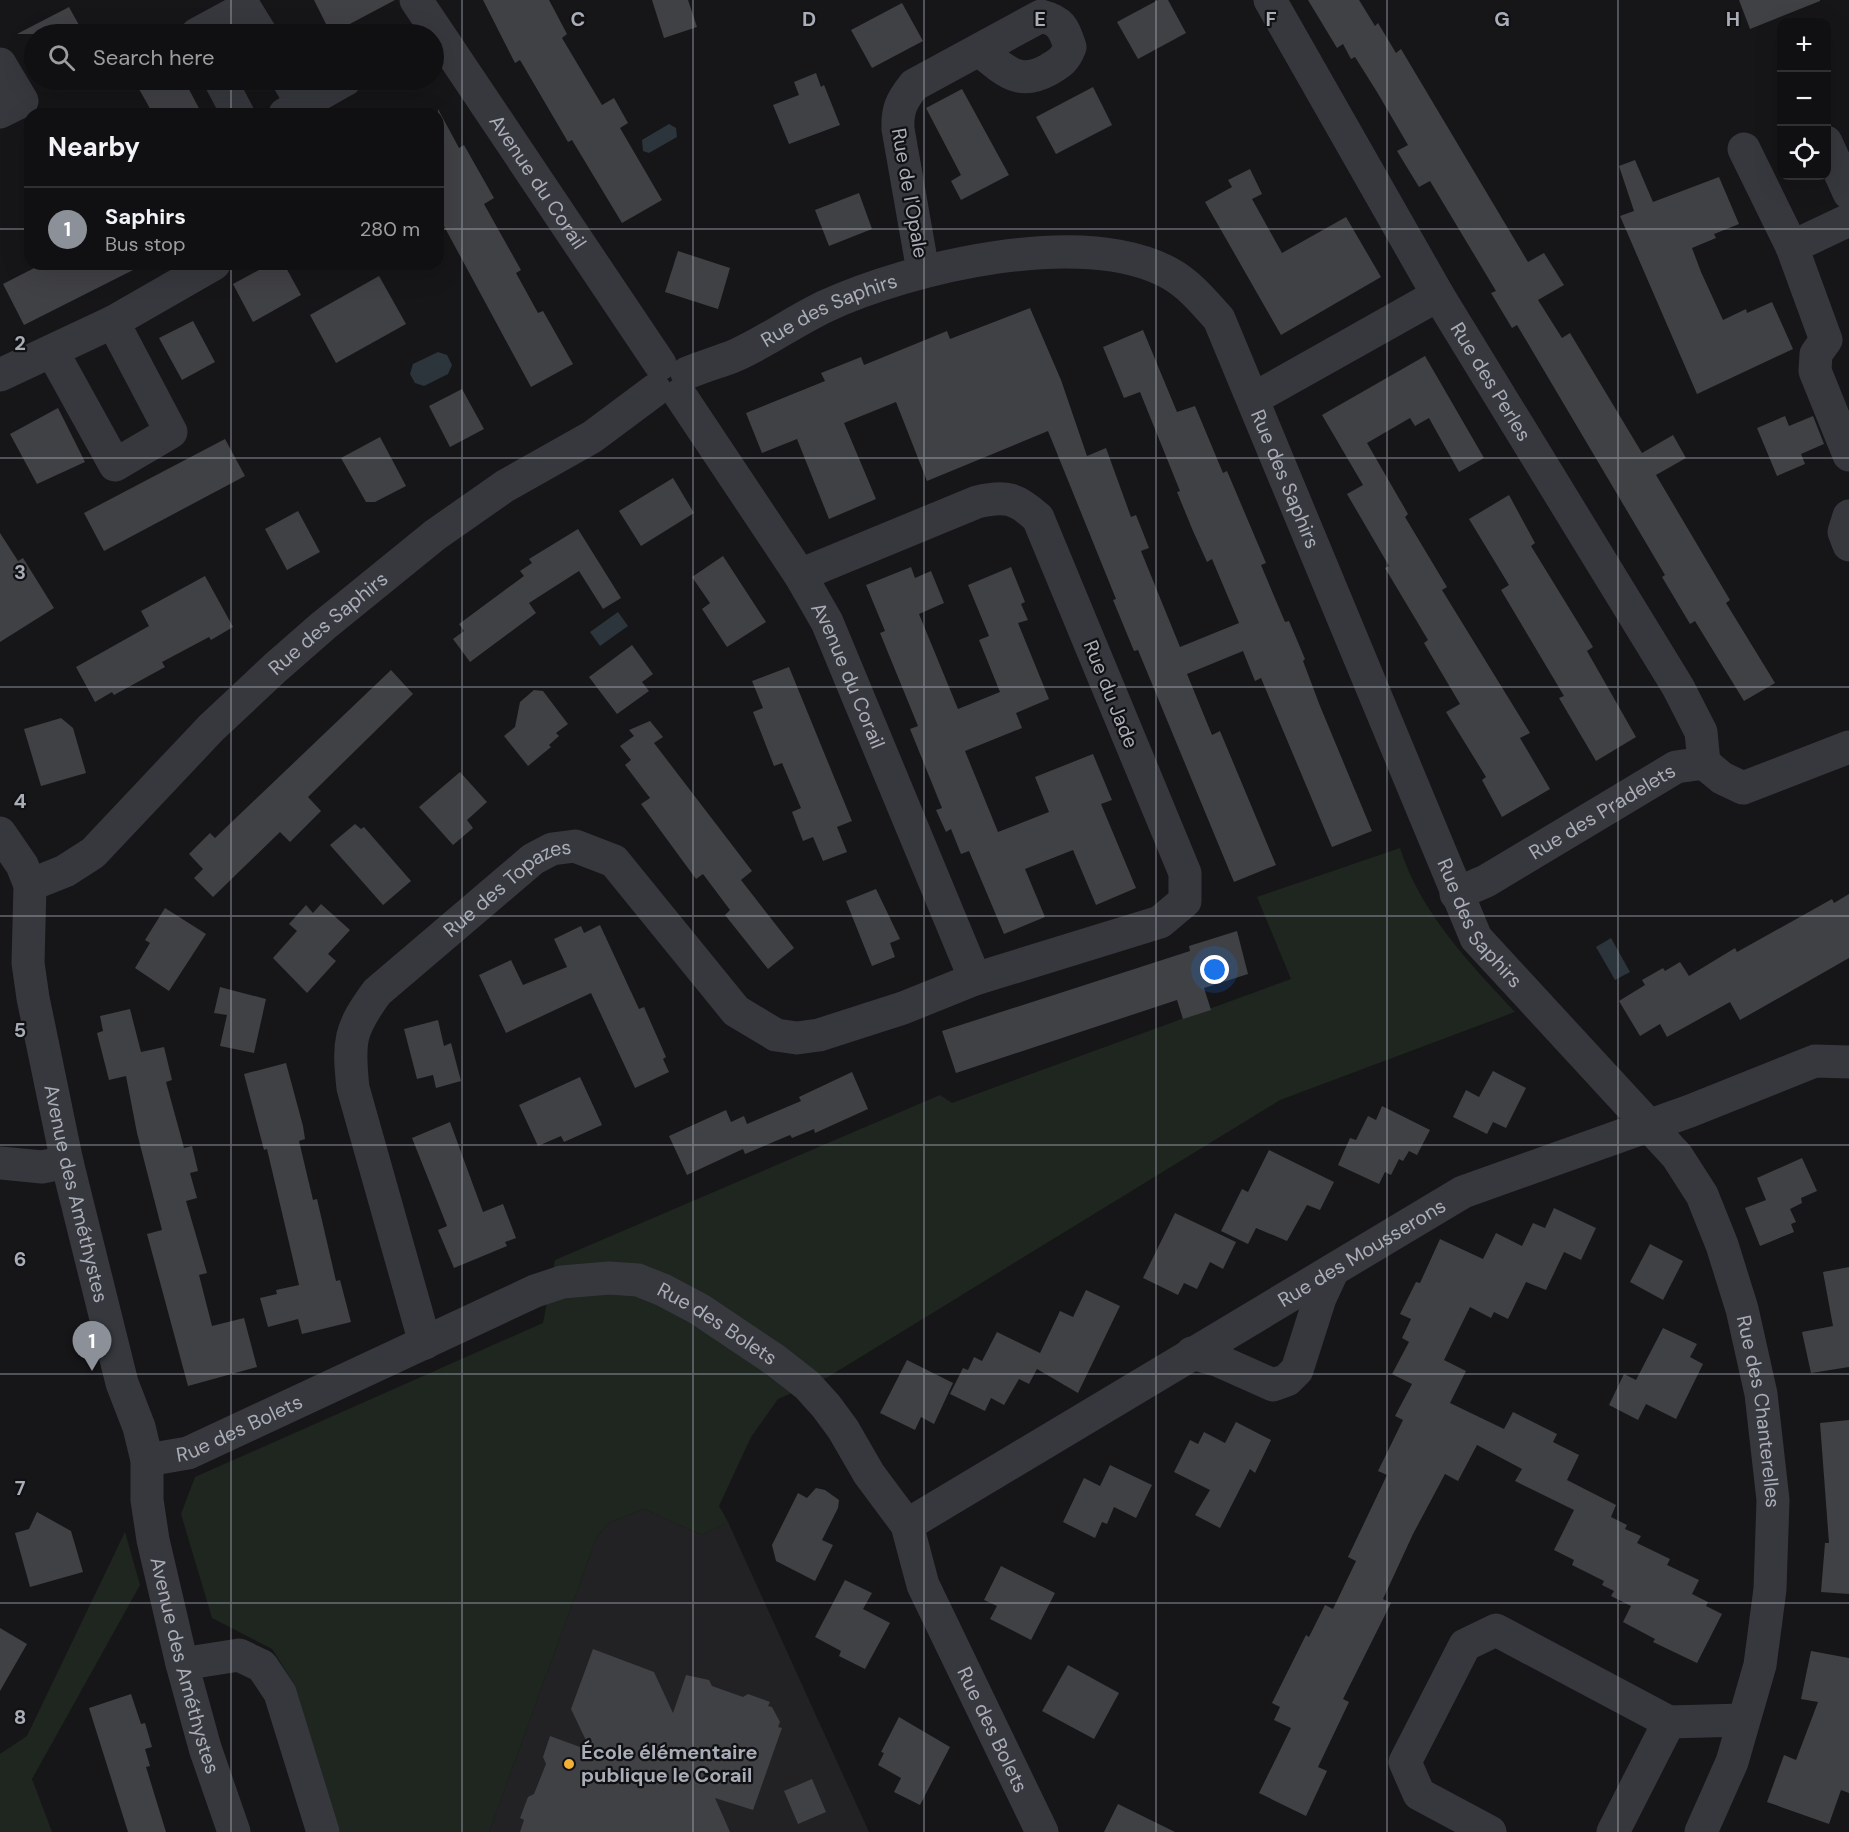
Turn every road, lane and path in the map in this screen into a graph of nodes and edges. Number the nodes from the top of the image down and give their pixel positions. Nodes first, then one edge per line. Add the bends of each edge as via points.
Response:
1 (416, 0) edge
2 (1270, 0) edge
3 (215, 24) edge
4 (255, 24) edge
5 (425, 24) edge
6 (979, 50) dead end
7 (444, 54) edge
8 (0, 64) edge
9 (225, 90) edge
10 (324, 90) edge
11 (296, 103) edge
12 (235, 108) edge
13 (0, 112) edge
14 (1744, 149) dead end
15 (1831, 151) edge
16 (1849, 193) edge
17 (1849, 220) edge
18 (1792, 247) junction
19 (204, 270) edge
20 (923, 271) junction
21 (1438, 295) junction
22 (113, 322) junction
23 (52, 351) junction
24 (0, 375) edge
25 (670, 380) junction
26 (1253, 399) junction
27 (1849, 455) edge
28 (1849, 516) edge
29 (1849, 545) edge
30 (800, 575) junction
31 (1849, 747) edge
32 (1704, 764) junction
33 (0, 833) edge
34 (30, 885) junction
35 (1456, 894) junction
36 (975, 980) junction
37 (1849, 1062) edge
38 (1647, 1125) junction
39 (67, 1162) junction
40 (0, 1163) edge
41 (1333, 1270) junction
42 (425, 1343) junction
43 (1192, 1353) junction
44 (147, 1460) junction
45 (907, 1525) junction
46 (182, 1664) junction
47 (1743, 1720) junction
48 (1669, 1722) junction
49 (234, 1832) edge
50 (322, 1832) edge
51 (1042, 1832) edge
52 (1490, 1832) edge
53 (1613, 1832) edge
54 (1701, 1832) edge

1 - 5 street, Avenue du Corail
2 - 21 street, Rue des Perles
3 - 4 street via 245,8
6 - 20 street, Rue de l'Opale via 914,85 897,113
7 - 25 street, Avenue du Corail
8 - 13 street via 22,101
9 - 12 street
10 - 11 street
14 - 18 street
15 - 16 street
17 - 18 street
18 - 27 street via 1826,340 1816,354 1815,371
19 - 22 street
20 - 25 street, Rue des Saphirs via 825,307 733,356
20 - 26 street, Rue des Saphirs via 1057,251 1100,252 1134,259 1169,273 1219,319
21 - 26 street
21 - 32 street, Rue des Perles via 1678,687 1701,732
22 - 23 street
22 - 23 street via 171,432 115,465
23 - 24 street
25 - 30 street, Avenue du Corail
25 - 34 street, Rue des Saphirs via 592,437 505,486 427,542 275,668 211,728 93,853 65,871
26 - 35 street, Rue des Saphirs
28 - 29 street via 1844,532
30 - 36 street, Avenue du Corail via 827,622
30 - 36 street, Rue du Jade via 977,502 998,497 1020,502 1038,518 1185,873 1187,888 1185,901 1160,922
31 - 32 street via 1743,788
32 - 35 street, Rue des Pradelets via 1676,767 1486,881
33 - 34 street, Avenue des Améthystes via 22,865
34 - 39 street, Avenue des Améthystes via 28,963
35 - 38 street, Rue des Saphirs via 1476,938
36 - 42 street, Rue des Topazes via 819,1035 776,1035 735,1011 614,861 575,846 552,849 533,859 378,992 357,1018 349,1049 353,1088
37 - 38 street, Rue des Mousserons via 1815,1061
38 - 41 street, Rue des Mousserons via 1463,1192
38 - 47 street, Rue des Chanterelles via 1677,1156 1702,1195 1742,1309 1761,1394 1773,1500 1770,1589 1760,1665
39 - 40 street via 42,1167
39 - 44 street, Avenue des Améthystes via 122,1383
41 - 43 street, Rue des Mousserons
41 - 43 street via 1320,1298 1298,1370 1287,1380 1273,1385
42 - 44 street, Rue des Bolets via 188,1453
42 - 45 street, Rue des Bolets via 562,1282 638,1280 709,1315 807,1385 843,1429 869,1474
43 - 45 street, Rue des Mousserons
44 - 46 street, Avenue des Améthystes via 153,1540
45 - 51 street, Rue des Bolets via 923,1585
46 - 49 street, Avenue des Améthystes
46 - 50 street via 239,1655 262,1666 280,1693
47 - 48 street
47 - 54 street, Rue des Chanterelles via 1732,1762
48 - 52 street via 1496,1630 1465,1645 1405,1762 1419,1794
48 - 53 street

